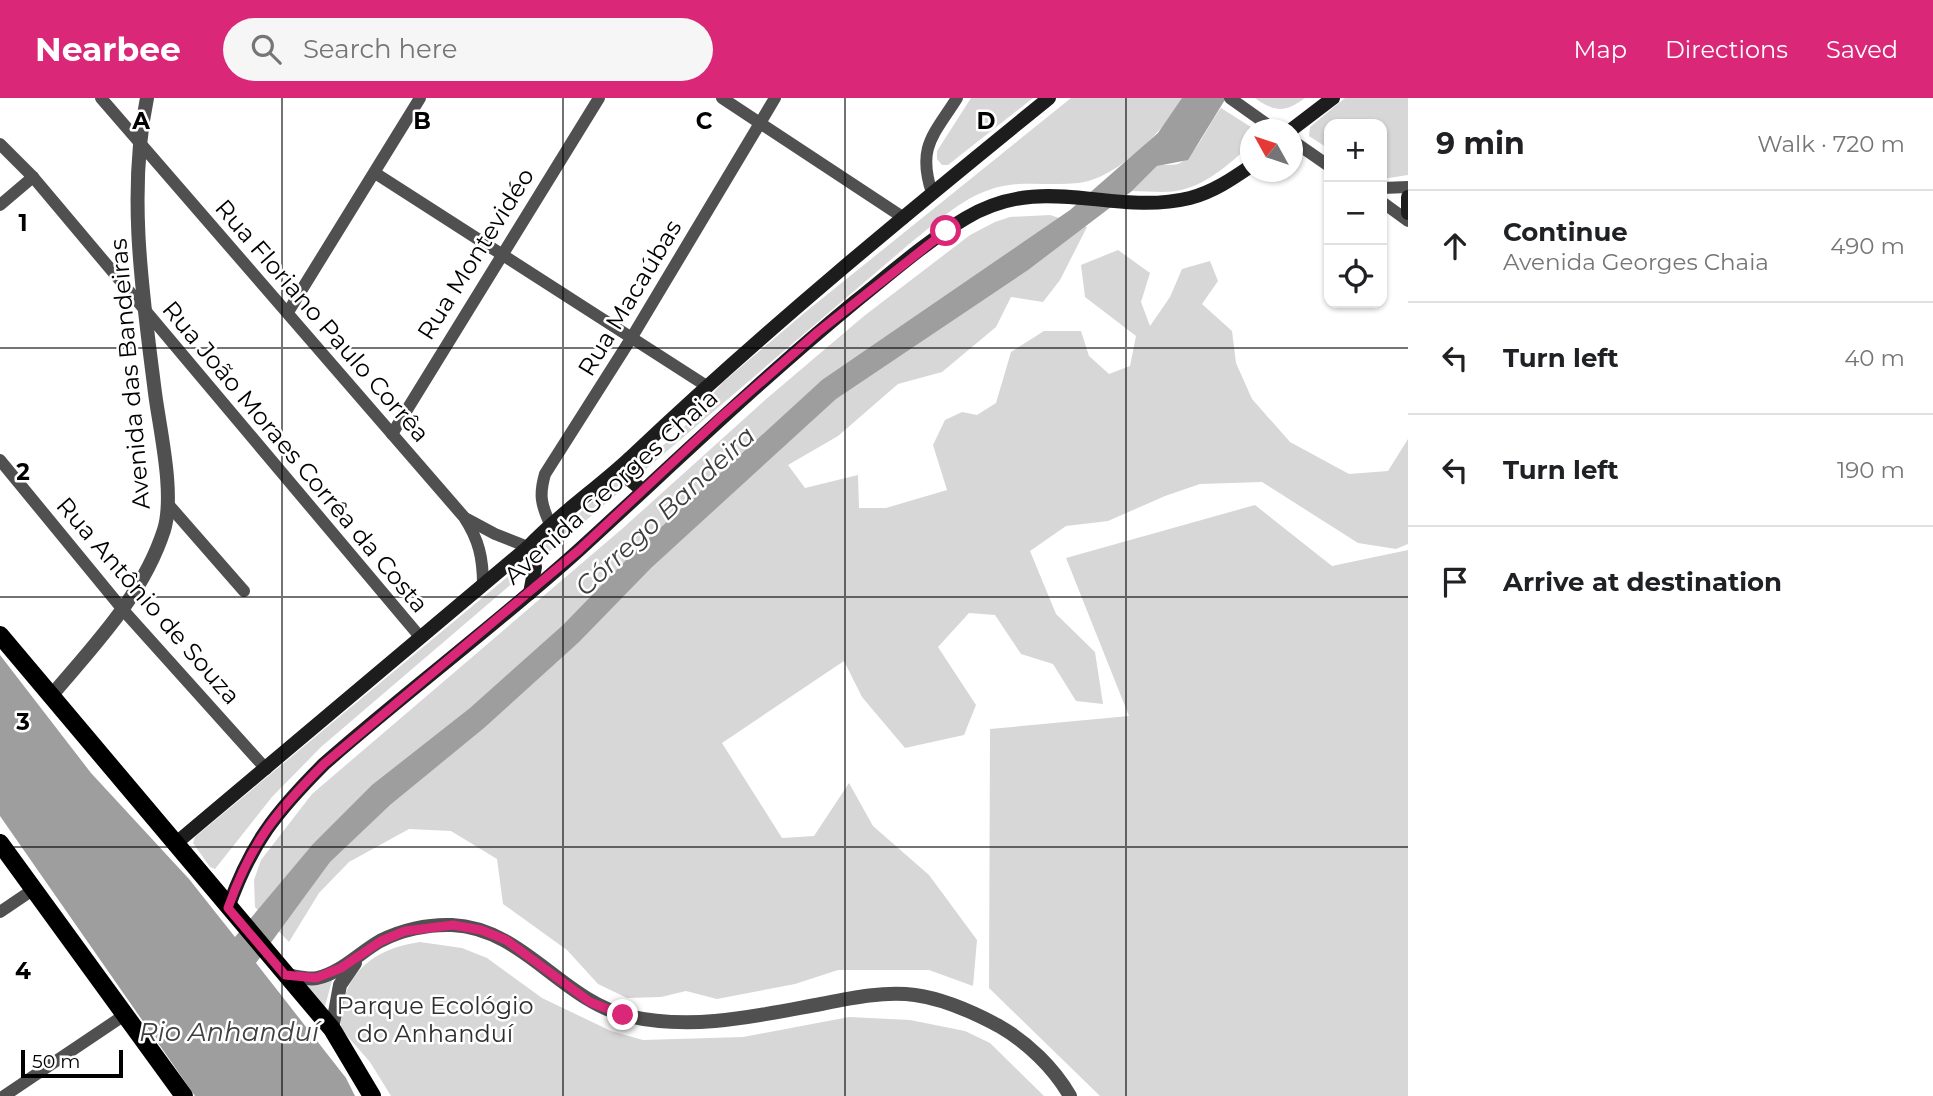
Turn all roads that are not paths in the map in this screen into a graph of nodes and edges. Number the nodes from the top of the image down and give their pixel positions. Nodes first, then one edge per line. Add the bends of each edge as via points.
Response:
1 (101, 98) edge
2 (147, 98) edge
3 (420, 98) edge
4 (599, 98) edge
5 (722, 98) edge
6 (775, 98) edge
7 (957, 98) edge
8 (1049, 98) edge
9 (1230, 98) edge
10 (1333, 98) edge
11 (1260, 119) edge
12 (1303, 121) edge
13 (760, 122) junction
14 (138, 142) junction
15 (0, 144) edge
16 (1303, 148) edge
17 (1324, 163) edge
18 (376, 173) junction
19 (1240, 173) edge
20 (33, 177) junction
21 (1408, 187) edge
22 (1387, 188) edge
23 (932, 193) junction
24 (1408, 197) edge
25 (0, 205) edge
26 (1387, 205) edge
27 (1408, 213) edge
28 (904, 218) junction
29 (1408, 220) edge
30 (501, 252) junction
31 (145, 310) junction
32 (288, 312) junction
33 (632, 337) junction
34 (705, 385) junction
35 (392, 434) junction
36 (629, 459) junction
37 (0, 460) edge
38 (642, 490) junction
39 (167, 503) junction
40 (464, 517) junction
41 (550, 524) junction
42 (528, 547) junction
43 (483, 585) junction
44 (244, 591) dead end
45 (530, 593) junction
46 (124, 611) junction
47 (0, 635) edge
48 (421, 638) junction
49 (52, 695) junction
50 (266, 769) junction
51 (0, 843) edge
52 (175, 844) junction
53 (34, 889) junction
54 (228, 908) junction
55 (0, 912) edge
56 (362, 953) junction
57 (285, 975) junction
58 (126, 1014) junction
59 (332, 1029) junction
60 (4, 1096) edge
61 (184, 1096) edge
62 (372, 1096) edge
63 (1070, 1096) edge

1 - 14 street, Rua Floriano Paulo Corrêa
2 - 14 street, Avenida das Bandeiras
3 - 18 street
4 - 30 street, Rua Montevidéo
5 - 13 street
6 - 13 street, Rua Macaúbas
7 - 23 street via 926,152 925,174
8 - 23 main road, Avenida Georges Chaia
9 - 11 street
10 - 12 main road
13 - 28 street
13 - 33 street, Rua Macaúbas
14 - 31 street, Avenida das Bandeiras
14 - 32 street, Rua Floriano Paulo Corrêa
15 - 20 street, Rua João Moraes Corrêa da Costa
16 - 17 street
18 - 30 street
18 - 32 street
19 - 38 main road, Avenida Georges Chaia via 1191,198 1136,203 1074,195 1014,198 989,206 946,231 818,332
20 - 25 street
20 - 31 street, Rua João Moraes Corrêa da Costa
21 - 22 street
23 - 28 main road, Avenida Georges Chaia
24 - 27 main road
26 - 29 street
28 - 34 main road, Avenida Georges Chaia
30 - 33 street
30 - 35 street, Rua Montevidéo
31 - 39 street, Avenida das Bandeiras
31 - 48 street, Rua João Moraes Corrêa da Costa
32 - 35 street, Rua Floriano Paulo Corrêa
33 - 34 street
33 - 41 street, Rua Macaúbas via 545,474 541,503
34 - 36 main road, Avenida Georges Chaia
35 - 40 street, Rua Floriano Paulo Corrêa
36 - 38 main road via 629,479
36 - 41 main road, Avenida Georges Chaia
37 - 46 street, Rua Antônio de Souza
38 - 45 main road, Avenida Georges Chaia
39 - 44 street
39 - 46 street, Avenida das Bandeiras via 164,528
40 - 42 street
40 - 43 street, Rua Floriano Paulo Corrêa via 480,546
41 - 42 main road, Avenida Georges Chaia
42 - 43 main road, Avenida Georges Chaia
42 - 45 main road via 535,567
43 - 48 main road, Avenida Georges Chaia
45 - 54 main road, Avenida Georges Chaia via 342,748 296,792 256,842
46 - 49 street, Avenida das Bandeiras
46 - 50 street, Rua Antônio de Souza
47 - 49 main road
48 - 50 main road, Avenida Georges Chaia
49 - 52 main road
50 - 52 main road, Avenida Georges Chaia
51 - 53 main road
52 - 54 main road
53 - 55 street
53 - 58 main road
54 - 57 main road
56 - 57 street via 316,978
56 - 59 street via 340,985
56 - 63 street via 405,931 430,926 481,930 506,940 590,1002 656,1022 703,1023 842,1000 915,995 946,1002 1006,1031 1052,1071
57 - 59 main road
58 - 60 street
58 - 61 main road
59 - 62 main road

